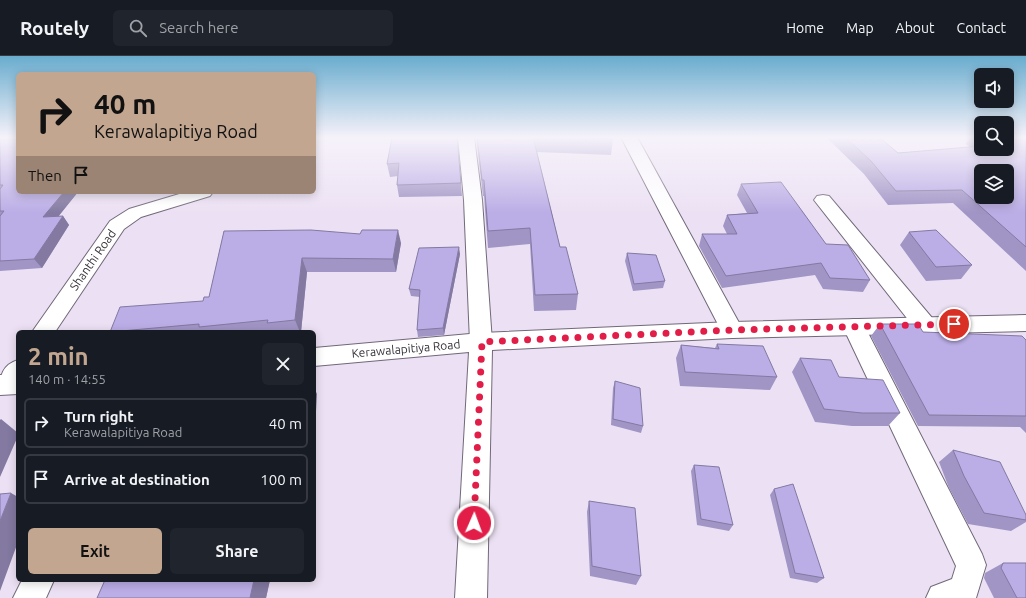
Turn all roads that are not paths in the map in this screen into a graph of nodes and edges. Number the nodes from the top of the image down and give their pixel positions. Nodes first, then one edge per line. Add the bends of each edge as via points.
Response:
1 (469, 162) edge
2 (642, 162) edge
3 (197, 194) edge
4 (823, 200) dead end
5 (1026, 323) edge
6 (925, 325) junction
7 (854, 326) junction
8 (44, 330) edge
9 (732, 330) junction
10 (482, 342) junction
11 (316, 357) edge
12 (38, 582) edge
13 (30, 598) edge
14 (471, 598) edge
15 (942, 598) edge

1 - 10 street
2 - 9 street
3 - 8 street, Shanthi Road via 135,213 117,225
4 - 6 street
5 - 6 street, Kerawalapitiya Road
6 - 7 street, Kerawalapitiya Road
7 - 9 street, Kerawalapitiya Road
7 - 15 street via 971,564 964,590
9 - 10 street, Kerawalapitiya Road
10 - 11 street, Kerawalapitiya Road
10 - 14 street
12 - 13 street

